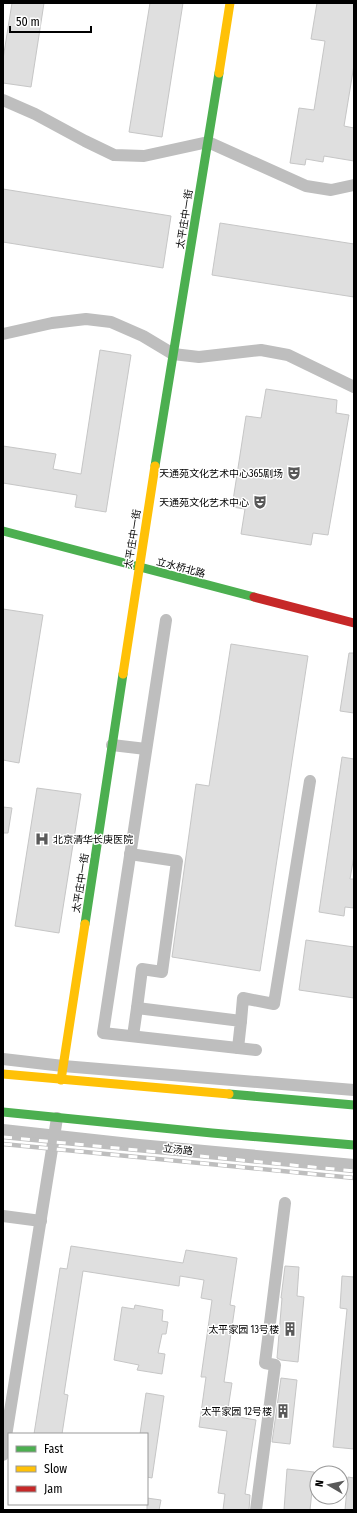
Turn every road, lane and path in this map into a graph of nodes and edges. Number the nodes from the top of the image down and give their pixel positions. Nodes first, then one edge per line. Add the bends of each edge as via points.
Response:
1 (230, 3) edge
2 (3, 100) edge
3 (208, 142) junction
4 (354, 185) edge
5 (3, 334) edge
6 (173, 354) junction
7 (354, 387) edge
8 (3, 530) edge
9 (139, 567) junction
10 (166, 620) dead end
11 (354, 623) edge
12 (112, 745) junction
13 (146, 749) junction
14 (310, 781) dead end
15 (130, 854) junction
16 (137, 1008) junction
17 (241, 1021) junction
18 (133, 1036) junction
19 (238, 1048) junction
20 (256, 1050) dead end
21 (3, 1059) edge
22 (63, 1066) junction
23 (3, 1074) edge
24 (61, 1080) junction
25 (354, 1090) edge
26 (354, 1105) edge
27 (3, 1112) edge
28 (58, 1118) junction
29 (3, 1130) edge
30 (54, 1136) junction
31 (354, 1145) edge
32 (354, 1165) edge
33 (285, 1203) dead end
34 (3, 1216) edge
35 (41, 1221) junction
36 (3, 1455) edge
37 (256, 1510) edge

1 - 3 street, 太平庄中一街
2 - 3 street via 114,155 144,156
3 - 4 street via 306,186 331,190
3 - 6 street, 太平庄中一街
5 - 6 street via 52,323 86,319 111,322 143,336
6 - 7 street via 199,357 261,350 288,355
6 - 9 street, 太平庄中一街
8 - 9 street, 立水桥北路
9 - 11 street, 立水桥北路
9 - 12 street, 太平庄中一街
10 - 13 street
12 - 13 street
12 - 22 street, 太平庄中一街
13 - 15 street
14 - 17 street via 274,1004 243,998
15 - 16 street via 177,860 162,972 142,969
15 - 18 street via 103,1032
16 - 17 street
16 - 18 street
17 - 19 street
18 - 19 street
19 - 20 street
21 - 22 street
22 - 24 street, 太平庄中一街
22 - 25 street
23 - 24 street
24 - 26 street
27 - 28 street, 立汤路
28 - 30 street
28 - 31 street, 立汤路
29 - 30 street, 立汤路
30 - 32 street, 立汤路
30 - 35 street
33 - 37 street via 265,1363 275,1365
34 - 35 street
35 - 36 street

